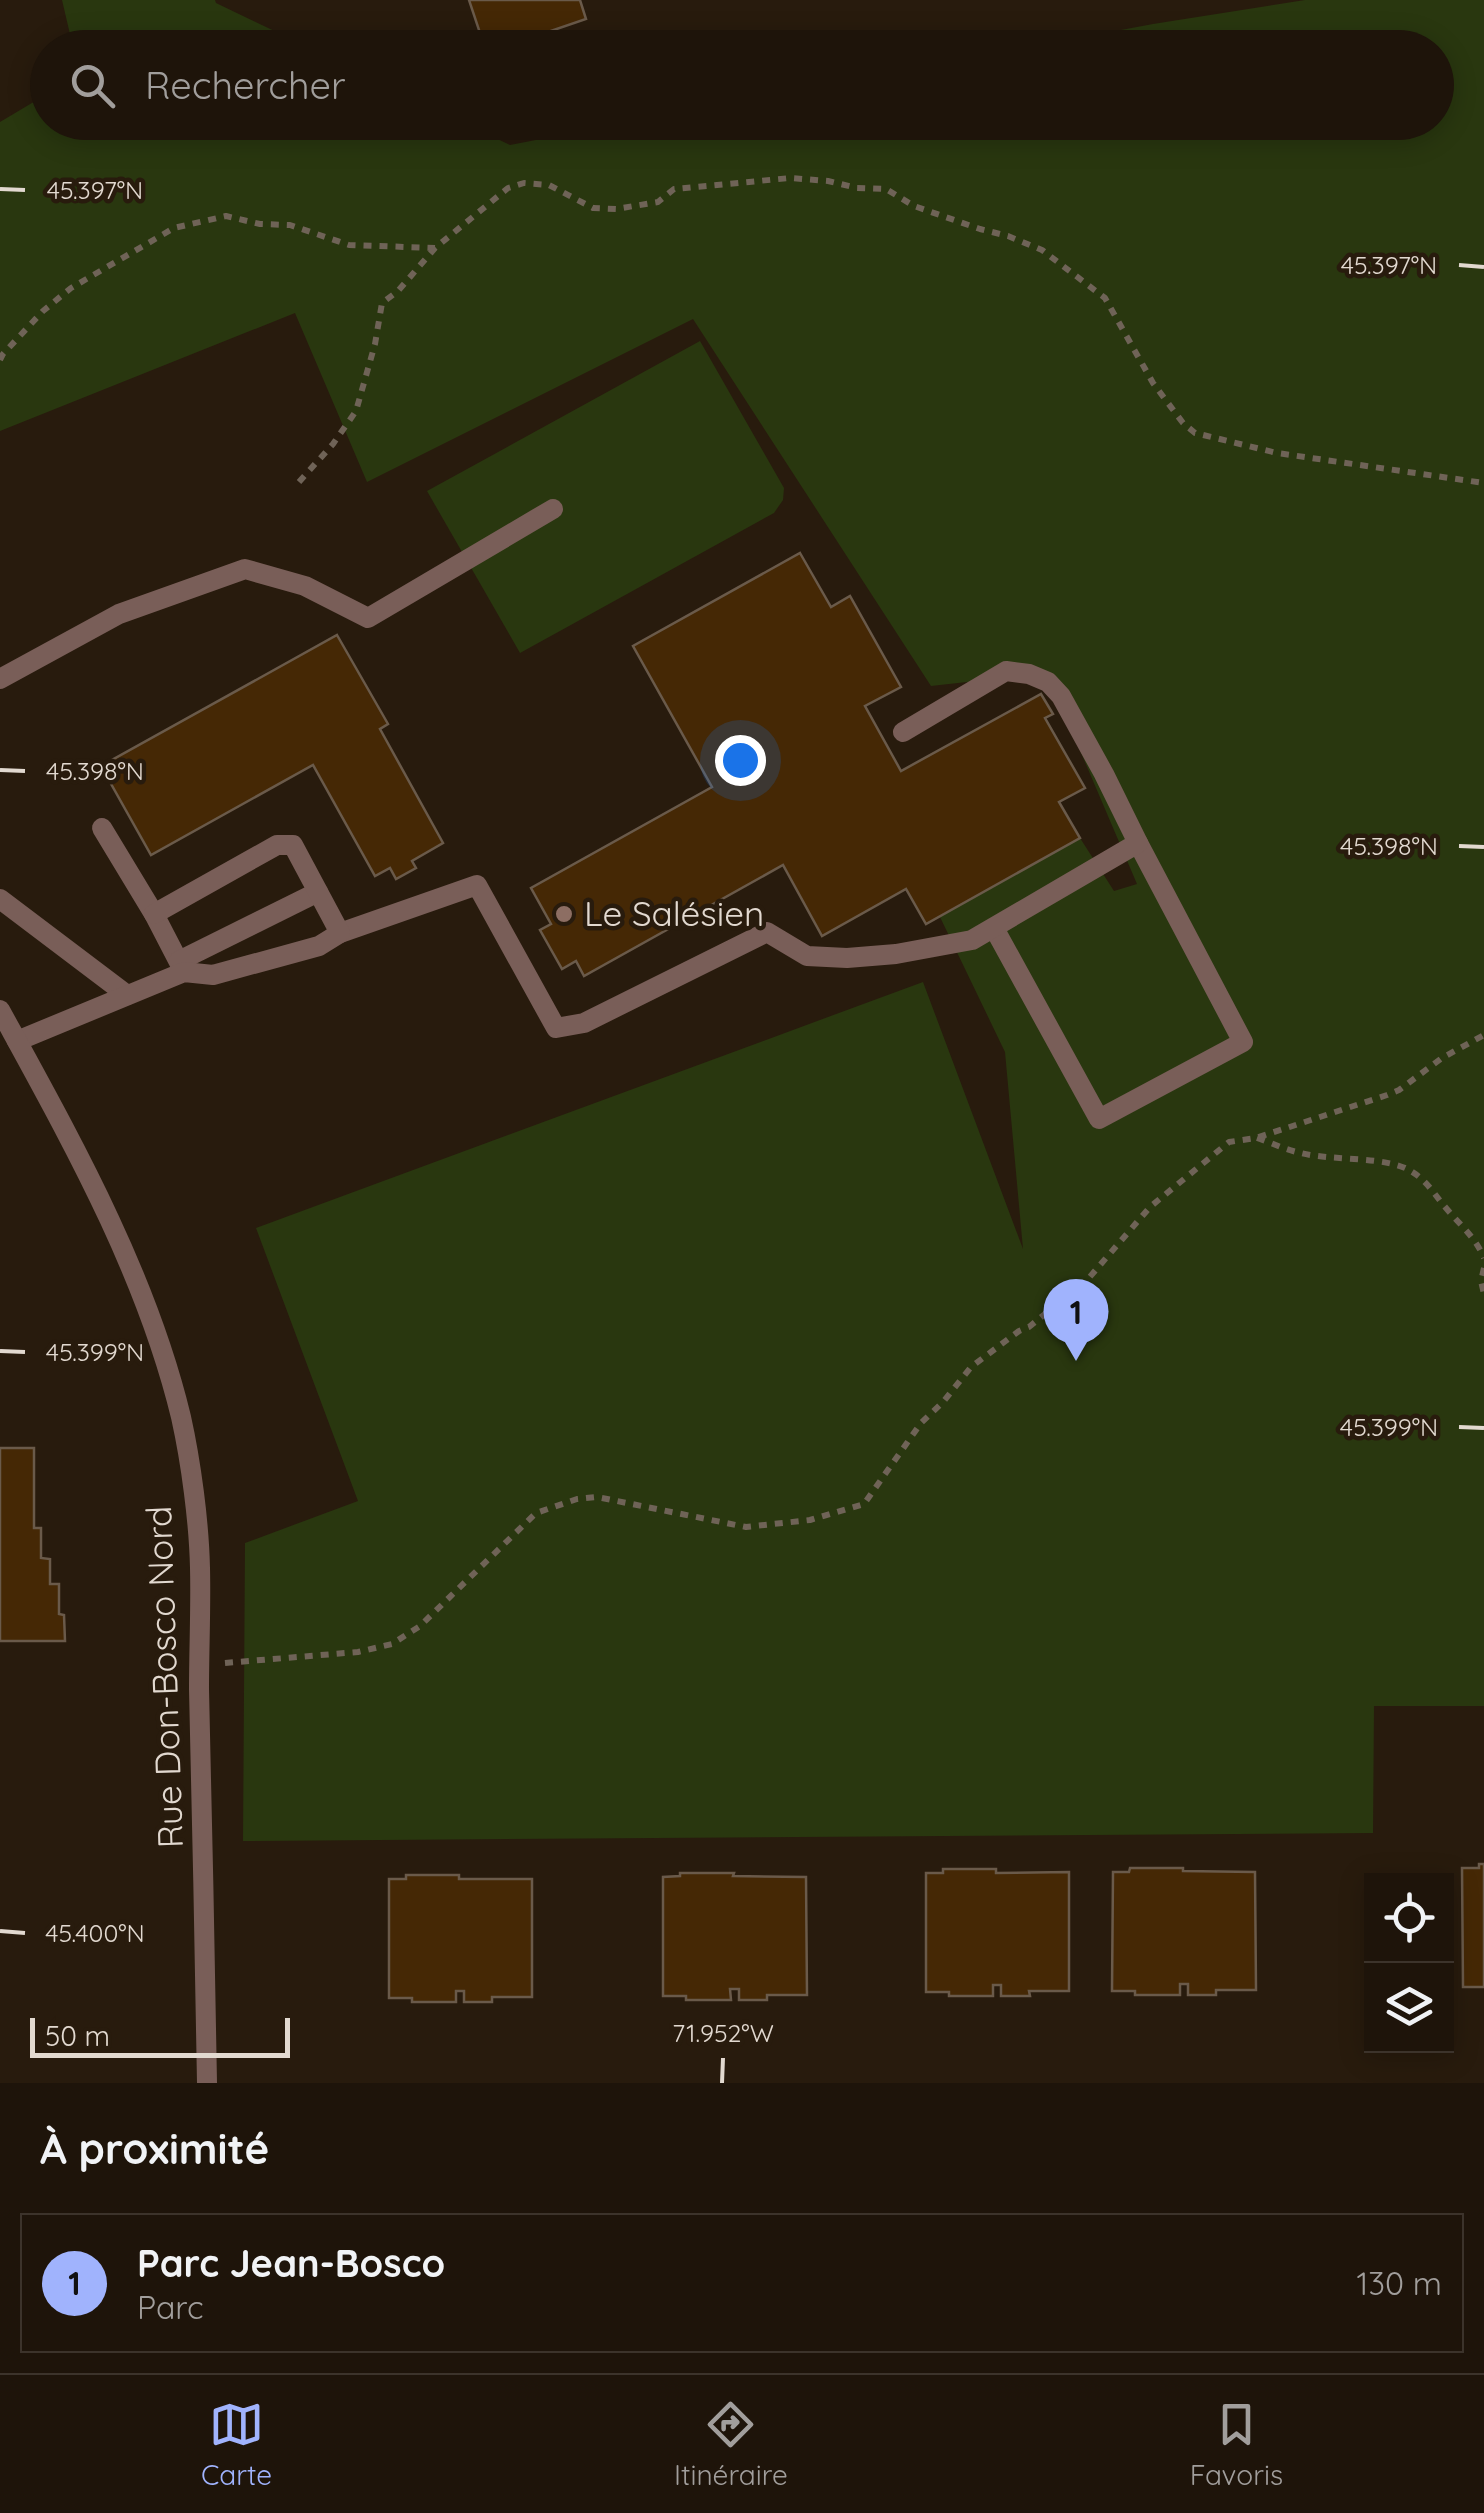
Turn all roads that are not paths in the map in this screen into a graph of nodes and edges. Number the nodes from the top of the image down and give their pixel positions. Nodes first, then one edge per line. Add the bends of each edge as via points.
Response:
1 (553, 509) dead end
2 (0, 679) edge
3 (904, 732) dead end
4 (102, 828) dead end
5 (1138, 843) junction
6 (318, 892) junction
7 (0, 899) edge
8 (154, 914) junction
9 (994, 928) junction
10 (340, 933) junction
11 (181, 966) junction
12 (127, 995) junction
13 (0, 1010) edge
14 (17, 1041) junction
15 (207, 2083) edge

1 - 2 street via 368,618 304,586 244,569 119,614
3 - 5 street via 1006,671 1048,682
4 - 8 street
5 - 9 street
5 - 9 street via 1243,1042 1099,1119
6 - 8 street via 294,846 277,844
6 - 10 street
6 - 11 street
7 - 12 street
8 - 11 street
9 - 10 street via 972,940 847,958 807,956 766,932 584,1023 556,1028 477,885
10 - 11 street via 319,946 214,976
11 - 12 street
12 - 14 street
13 - 14 street, Rue Don-Bosco Nord
14 - 15 street, Rue Don-Bosco Nord via 107,1213 161,1346 182,1420 200,1565

